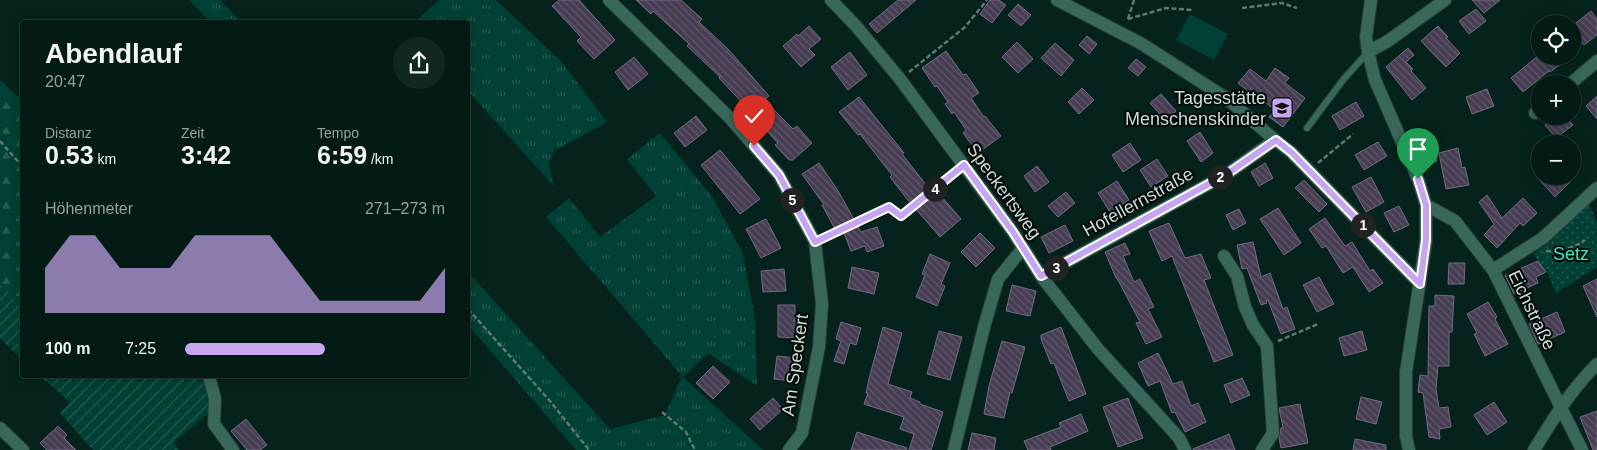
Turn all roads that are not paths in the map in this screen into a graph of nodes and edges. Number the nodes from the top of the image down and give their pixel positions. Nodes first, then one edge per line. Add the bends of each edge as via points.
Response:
1 (609, 0) edge
2 (831, 0) edge
3 (1057, 0) edge
4 (1371, 0) edge
5 (1444, 0) edge
6 (1368, 52) junction
7 (1597, 61) edge
8 (1581, 75) edge
9 (1307, 128) dead end
10 (1276, 140) junction
11 (1597, 188) edge
12 (1426, 205) junction
13 (1023, 248) junction
14 (1224, 256) dead end
15 (1493, 270) junction
16 (1041, 276) junction
17 (1420, 284) junction
18 (1597, 364) edge
19 (210, 378) edge
20 (1560, 408) junction
21 (0, 428) edge
22 (23, 450) edge
23 (233, 450) edge
24 (789, 450) edge
25 (954, 450) edge
26 (1185, 450) edge
27 (1262, 450) edge
28 (1409, 450) edge
29 (1534, 450) edge
30 (1582, 450) edge

1 - 24 street, Am Speckert via 730,118 779,175 815,242 822,304 819,347 802,433
2 - 13 street, Speckertsweg via 900,79
3 - 10 street via 1142,44 1226,98
4 - 6 street via 1366,38
5 - 6 street
6 - 9 lane
6 - 12 street via 1375,80
7 - 8 street
10 - 16 street, Hofellernstraße via 1227,174
10 - 17 street via 1310,170
11 - 15 street via 1543,238
12 - 15 street, Eichstraße via 1455,221
12 - 17 street via 1426,240
13 - 16 street, Speckertsweg
13 - 25 street via 998,279
14 - 27 street via 1237,276 1253,325 1267,346 1273,433
15 - 20 street, Eichstraße
16 - 26 street, Speckertsweg via 1098,349 1179,438
17 - 28 street via 1406,372
18 - 20 street
19 - 23 street via 215,399 214,424
20 - 29 street
20 - 30 street, Eichstraße
21 - 22 street

